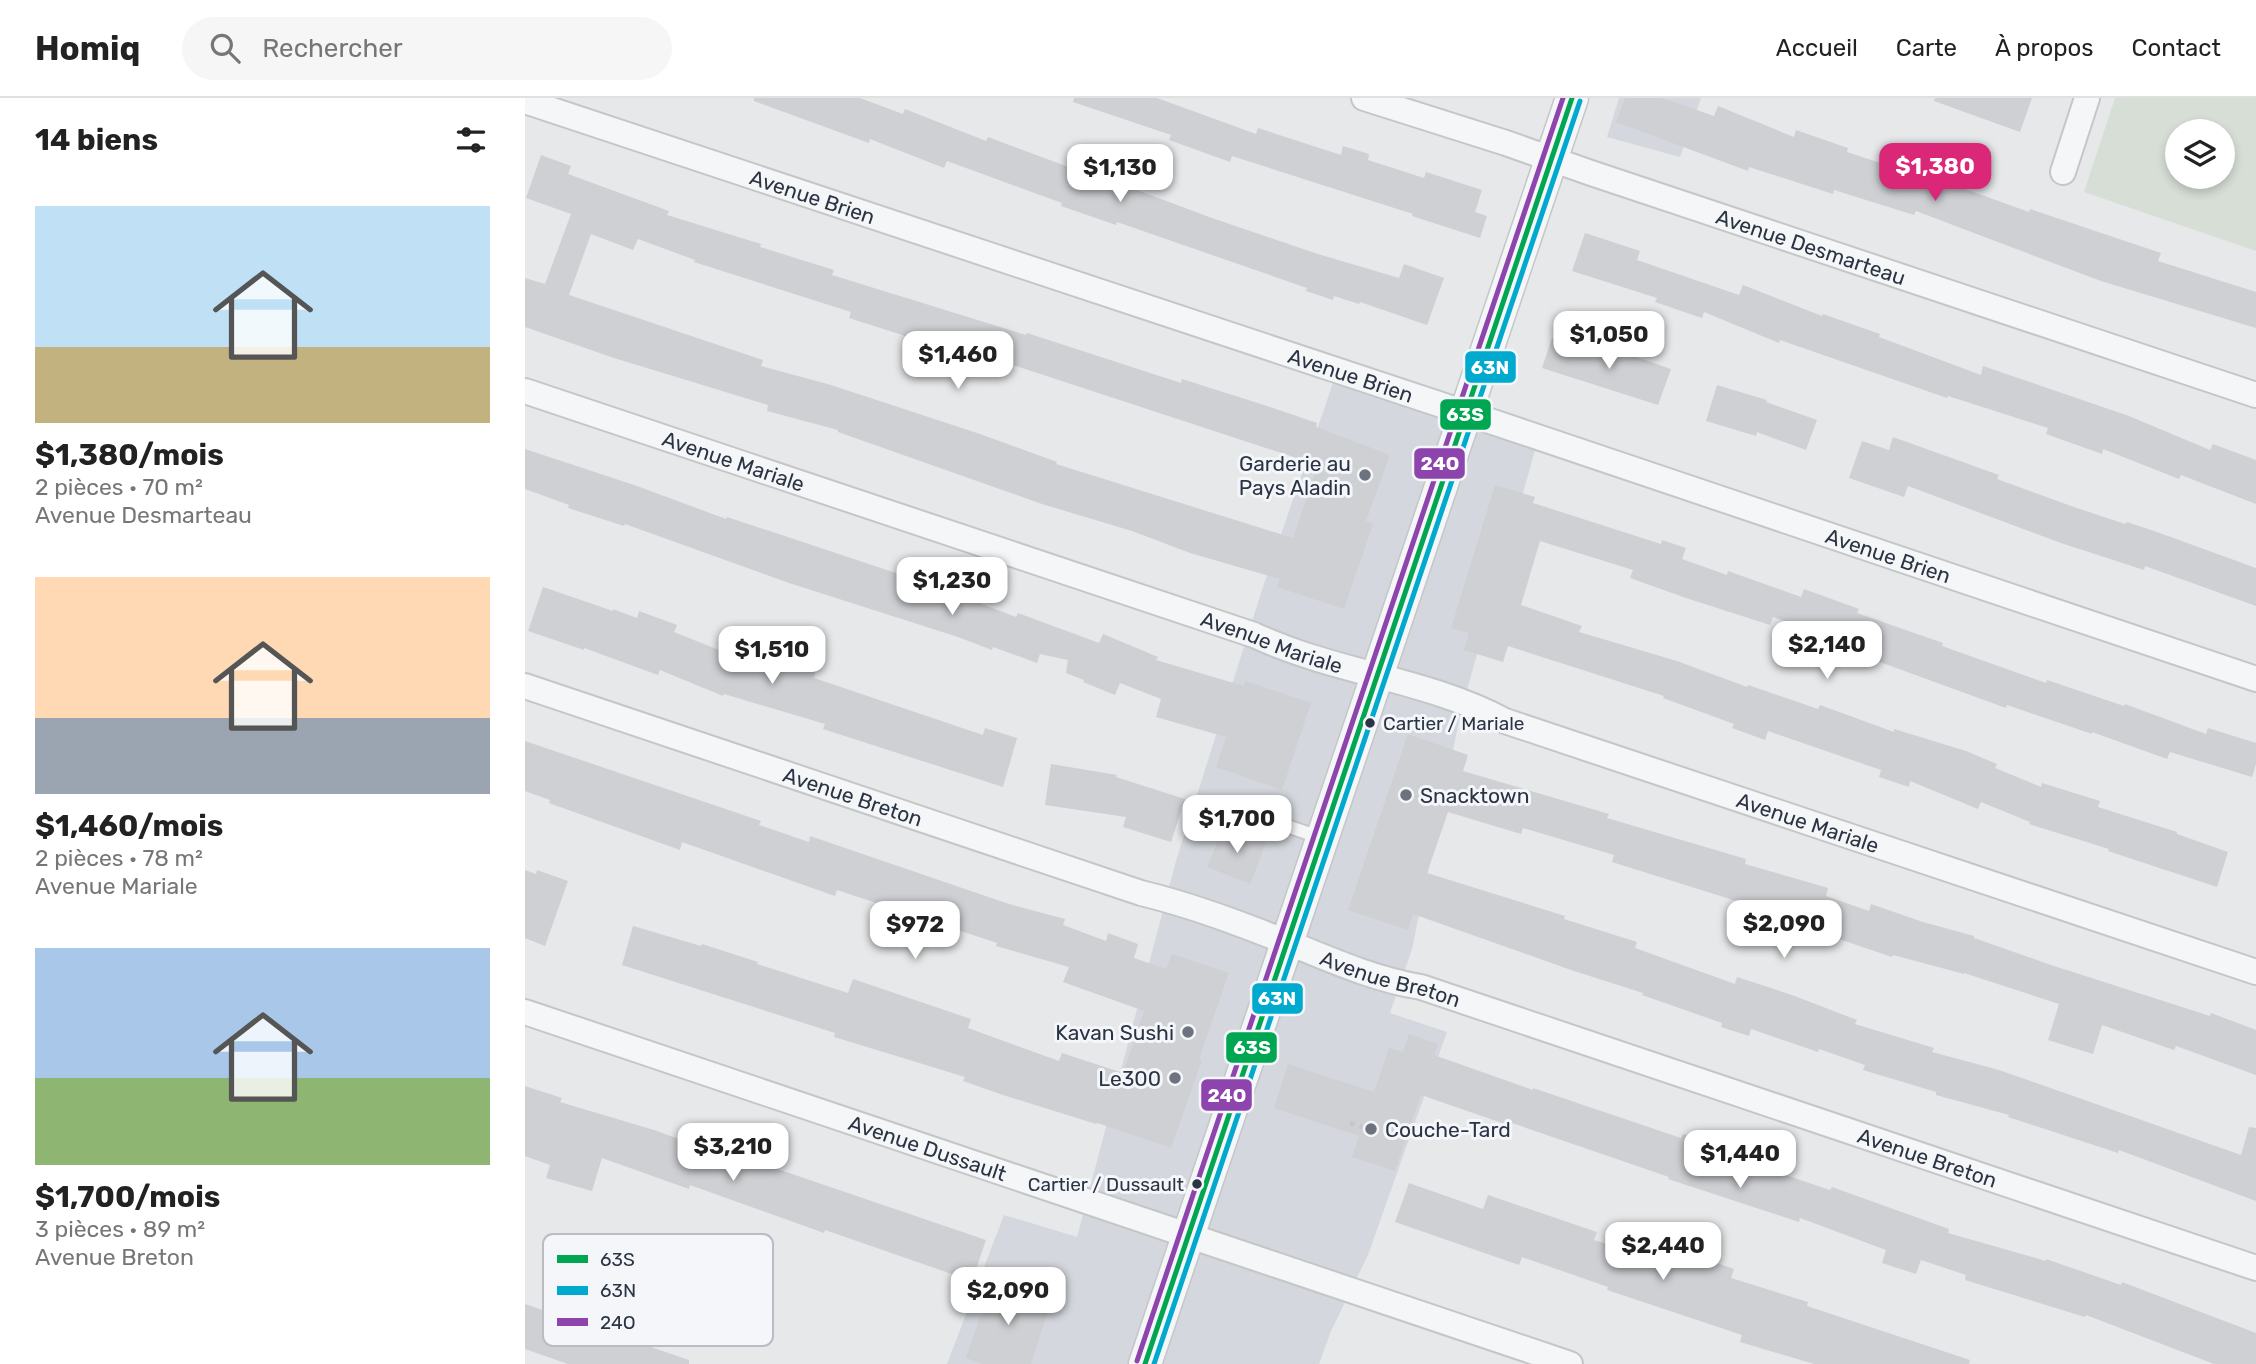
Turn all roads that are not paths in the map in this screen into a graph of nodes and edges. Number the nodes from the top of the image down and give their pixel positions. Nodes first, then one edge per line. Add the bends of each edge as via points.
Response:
1 (1364, 98) edge
2 (1572, 98) edge
3 (2087, 98) edge
4 (525, 100) edge
5 (1551, 159) junction
6 (2063, 172) dead end
7 (525, 391) edge
8 (2256, 395) edge
9 (1465, 413) junction
10 (1377, 677) junction
11 (2256, 679) edge
12 (525, 686) edge
13 (1223, 804) dead end
14 (1323, 838) junction
15 (1288, 943) junction
16 (2256, 972) edge
17 (525, 1012) edge
18 (1189, 1235) junction
19 (2256, 1268) edge
20 (1145, 1364) edge
21 (1570, 1364) edge

1 - 5 street, Avenue Desmarteau
2 - 5 street
3 - 6 street
4 - 9 street, Avenue Brien
5 - 8 street, Avenue Desmarteau
5 - 9 street
7 - 10 street, Avenue Mariale
9 - 10 street
9 - 11 street, Avenue Brien
10 - 14 street
10 - 16 street, Avenue Mariale via 1478,706 1505,721
12 - 15 street, Avenue Breton
13 - 14 lane
14 - 15 street
15 - 18 street
15 - 19 street, Avenue Breton
17 - 18 street, Avenue Dussault
18 - 20 street
18 - 21 street, Avenue Dussault

